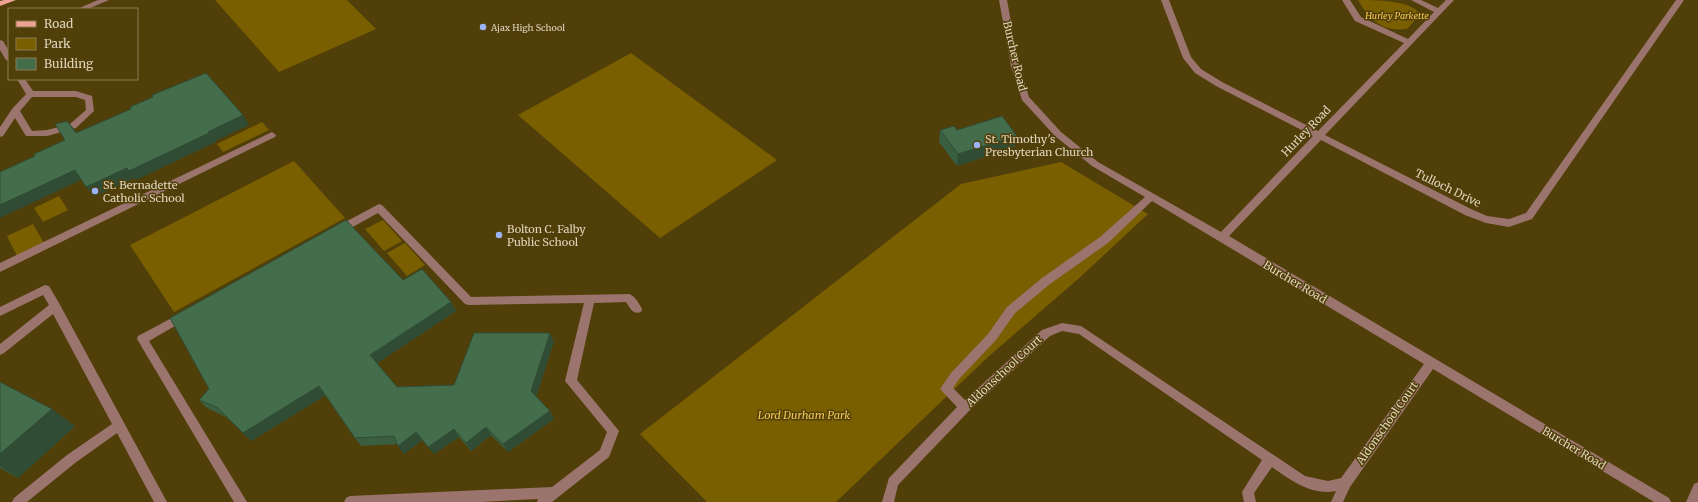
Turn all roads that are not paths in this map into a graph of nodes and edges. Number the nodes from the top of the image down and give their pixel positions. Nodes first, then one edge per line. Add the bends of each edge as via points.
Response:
1 (12, 0) edge
2 (105, 0) edge
3 (1003, 0) edge
4 (1165, 0) edge
5 (1346, 0) edge
6 (1415, 0) edge
7 (1450, 0) edge
8 (1680, 0) edge
9 (0, 4) edge
10 (84, 8) edge
11 (1439, 11) junction
12 (1408, 42) junction
13 (3, 44) edge
14 (8, 56) edge
15 (22, 80) edge
16 (30, 94) junction
17 (15, 110) junction
18 (0, 134) edge
19 (272, 135) dead end
20 (1318, 135) junction
21 (1151, 197) junction
22 (330, 235) edge
23 (1222, 237) junction
24 (0, 268) edge
25 (590, 299) junction
26 (55, 306) junction
27 (637, 310) dead end
28 (0, 312) edge
29 (191, 312) edge
30 (0, 350) edge
31 (1430, 363) junction
32 (965, 407) junction
33 (120, 425) junction
34 (1270, 460) junction
35 (1345, 483) junction
36 (1698, 488) edge
37 (556, 492) junction
38 (18, 502) edge
39 (161, 502) edge
40 (241, 502) edge
41 (350, 502) edge
42 (544, 502) edge
43 (888, 502) edge
44 (1250, 502) edge
45 (1337, 502) edge
46 (1665, 502) edge
47 (1692, 502) edge

1 - 9 main road
2 - 10 street
3 - 21 street, Burcher Road via 1016,66 1026,98 1058,134 1095,164
4 - 20 street, Tulloch Drive via 1187,58 1198,71
5 - 12 street via 1358,19
6 - 11 street
7 - 11 street, Hurley Road
8 - 20 street, Tulloch Drive via 1528,216 1509,223 1486,219
11 - 12 street, Hurley Road
12 - 20 street, Hurley Road
13 - 14 street
15 - 16 street
16 - 17 street
16 - 17 street via 76,94 89,98 90,111 73,126 47,133 29,134
17 - 18 street
19 - 24 street
20 - 23 street, Hurley Road
21 - 23 street, Burcher Road
21 - 32 street via 1104,240 1046,281 1011,310 992,338 955,376 946,389
22 - 25 street via 379,208 469,301
23 - 31 street, Burcher Road
25 - 27 street via 629,298
25 - 37 street via 571,381 613,431 605,453
26 - 28 street via 45,289
26 - 30 street
26 - 33 street
29 - 40 street via 142,339
31 - 35 street, Aldonschool Court
31 - 46 street, Burcher Road
32 - 34 street, Aldonschool Court via 1046,332 1062,327 1081,330
32 - 43 street, Aldonschool Court via 893,482
33 - 38 street via 71,459
33 - 39 street
34 - 35 street, Aldonschool Court via 1302,481 1328,487
34 - 44 street via 1248,492
35 - 45 street, Aldonschool Court
36 - 47 street
37 - 41 street
37 - 42 street

